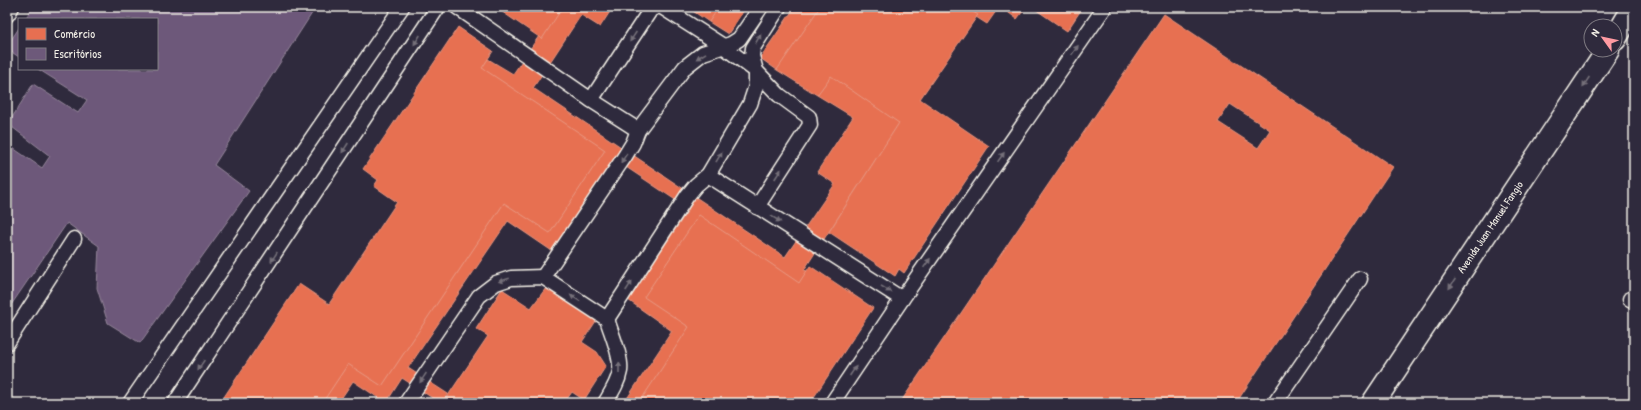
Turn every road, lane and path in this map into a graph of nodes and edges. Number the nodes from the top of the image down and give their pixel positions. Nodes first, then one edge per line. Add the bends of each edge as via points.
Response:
1 (12, 7) edge
2 (402, 7) edge
3 (438, 7) edge
4 (457, 7) edge
5 (657, 7) edge
6 (662, 7) edge
7 (761, 7) edge
8 (779, 7) edge
9 (1105, 7) edge
10 (1622, 7) edge
11 (1634, 7) edge
12 (7, 15) edge
13 (1619, 18) edge
14 (1623, 26) edge
15 (723, 46) junction
16 (1603, 58) edge
17 (756, 70) junction
18 (591, 100) junction
19 (638, 130) junction
20 (708, 175) junction
21 (756, 207) junction
22 (74, 239) dead end
23 (543, 277) junction
24 (1360, 279) dead end
25 (902, 299) junction
26 (607, 319) junction
27 (7, 343) edge
28 (130, 403) edge
29 (175, 403) edge
30 (406, 403) edge
31 (605, 403) edge
32 (832, 403) edge
33 (1275, 403) edge
34 (1373, 403) edge

1 - 12 lane
2 - 28 lane
3 -> 29 lane
4 - 18 lane
5 -> 18 lane via 651,9
6 - 15 lane
7 - 15 lane via 739,39
17 -> 8 lane via 752,56 753,48
25 -> 9 lane
10 - 13 street
11 - 14 street
15 - 17 lane
15 -> 19 lane via 704,53 685,67
16 -> 34 street, Avenida Juan Manuel Fangio
20 -> 17 lane via 750,104 756,86
21 -> 17 lane via 810,125 809,117 779,95
18 - 19 lane
19 -> 23 lane via 625,156
20 - 21 lane
26 -> 20 lane via 687,196
21 -> 25 lane
22 - 27 lane
26 -> 23 lane
23 -> 30 lane via 510,278 496,283 479,296
24 - 33 lane
32 -> 25 lane
31 -> 26 lane via 614,390 620,371

